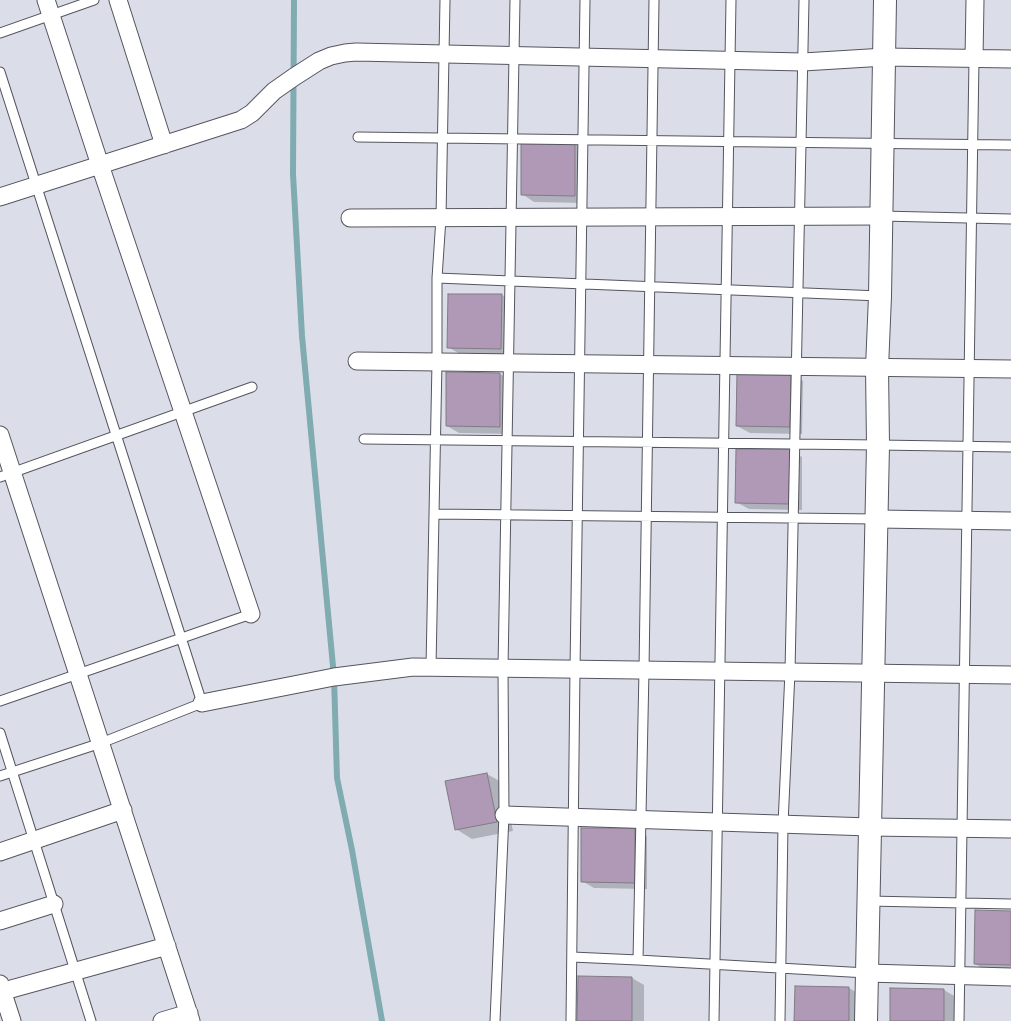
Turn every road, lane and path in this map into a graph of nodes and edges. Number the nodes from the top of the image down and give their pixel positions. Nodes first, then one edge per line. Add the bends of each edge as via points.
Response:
1 (94, 0) edge
2 (118, 0) edge
3 (445, 0) edge
4 (515, 0) edge
5 (585, 0) edge
6 (654, 0) edge
7 (731, 0) edge
8 (804, 0) edge
9 (885, 0) edge
10 (975, 0) edge
11 (48, 8) edge
12 (0, 33) edge
13 (444, 54) junction
14 (514, 55) junction
15 (584, 57) junction
16 (653, 58) junction
17 (885, 58) junction
18 (974, 59) junction
19 (1011, 59) edge
20 (730, 60) junction
21 (803, 62) junction
22 (0, 72) edge
23 (358, 137) dead end
24 (442, 138) junction
25 (512, 139) junction
26 (583, 140) junction
27 (652, 140) junction
28 (729, 141) junction
29 (801, 142) junction
30 (882, 143) junction
31 (973, 144) junction
32 (164, 145) junction
33 (1011, 145) edge
34 (100, 165) junction
35 (36, 186) junction
36 (0, 197) edge
37 (881, 216) junction
38 (582, 217) junction
39 (650, 217) junction
40 (728, 217) junction
41 (800, 217) junction
42 (350, 218) dead end
43 (441, 218) junction
44 (511, 218) junction
45 (972, 218) junction
46 (1011, 219) edge
47 (437, 278) junction
48 (510, 281) junction
49 (581, 284) junction
50 (649, 286) junction
51 (726, 289) junction
52 (798, 292) junction
53 (880, 296) junction
54 (357, 361) dead end
55 (437, 362) junction
56 (508, 363) junction
57 (579, 364) junction
58 (648, 365) junction
59 (725, 366) junction
60 (796, 367) junction
61 (876, 368) junction
62 (969, 369) junction
63 (1011, 369) edge
64 (252, 387) dead end
65 (182, 412) junction
66 (0, 435) edge
67 (116, 435) junction
68 (364, 440) dead end
69 (436, 440) junction
70 (507, 441) junction
71 (578, 442) junction
72 (647, 442) junction
73 (724, 443) junction
74 (794, 444) junction
75 (878, 445) junction
76 (968, 446) junction
77 (1011, 447) edge
78 (6, 475) edge
79 (434, 514) junction
80 (506, 515) junction
81 (577, 516) junction
82 (646, 517) junction
83 (723, 518) junction
84 (793, 518) junction
85 (877, 519) junction
86 (967, 521) junction
87 (1011, 521) edge
88 (251, 614) joint
89 (181, 638) junction
90 (430, 667) junction
91 (503, 668) junction
92 (575, 669) junction
93 (644, 670) junction
94 (720, 671) junction
95 (790, 672) junction
96 (873, 673) junction
97 (79, 674) junction
98 (964, 674) junction
99 (1011, 675) edge
100 (0, 701) edge
101 (202, 703) junction
102 (0, 733) edge
103 (101, 743) junction
104 (12, 772) junction
105 (0, 776) edge
106 (123, 810) junction
107 (504, 815) junction
108 (573, 817) junction
109 (641, 819) junction
110 (718, 822) junction
111 (783, 824) junction
112 (870, 827) junction
113 (962, 828) junction
114 (1011, 829) edge
115 (34, 840) junction
116 (0, 852) edge
117 (868, 901) junction
118 (961, 903) junction
119 (54, 904) junction
120 (1011, 904) edge
121 (0, 921) edge
122 (167, 946) junction
123 (572, 957) junction
124 (638, 960) junction
125 (715, 964) junction
126 (781, 968) junction
127 (75, 972) junction
128 (867, 973) junction
129 (959, 976) junction
130 (1011, 977) edge
131 (1, 989) edge
132 (190, 1017) edge
133 (12, 1021) edge
134 (91, 1021) edge
135 (162, 1021) edge
136 (494, 1021) edge
137 (571, 1021) edge
138 (714, 1021) edge
139 (780, 1021) edge
140 (866, 1021) edge
141 (959, 1021) edge

1 - 11 lane
2 - 32 street
3 - 13 lane
4 - 14 lane
5 - 15 lane
6 - 16 lane
7 - 20 lane
8 - 21 lane
9 - 17 street
10 - 18 street
11 - 12 lane
11 - 34 street
13 - 14 street
13 - 24 lane
13 - 32 street via 356,52 330,56 284,84 241,120
14 - 15 street
14 - 25 lane
15 - 16 street
15 - 26 lane
16 - 20 street
16 - 27 lane
17 - 18 street
17 - 21 street
17 - 30 street
18 - 19 street
18 - 31 lane
20 - 21 street
20 - 28 lane
21 - 29 lane
22 - 35 lane
23 - 24 lane
24 - 25 lane
24 - 43 lane
25 - 26 lane
25 - 44 lane
26 - 27 lane
26 - 38 lane
27 - 28 lane
27 - 39 lane
28 - 29 lane
28 - 40 lane
29 - 30 lane
29 - 41 lane
30 - 31 lane
30 - 37 street
31 - 33 lane
31 - 45 lane
32 - 34 street
34 - 35 street
34 - 65 street
35 - 36 street
35 - 67 lane
37 - 41 street
37 - 45 lane
37 - 53 street
38 - 39 street
38 - 44 street
38 - 49 lane
39 - 40 street
39 - 50 lane
40 - 41 street
40 - 51 lane
41 - 52 lane
42 - 43 street
43 - 44 street
43 - 47 lane
44 - 48 lane
45 - 46 lane
45 - 62 lane
47 - 48 lane
47 - 55 lane
48 - 49 lane
48 - 56 lane
49 - 50 lane
49 - 57 lane
50 - 51 lane
50 - 58 lane
51 - 52 lane
51 - 59 lane
52 - 53 lane
52 - 60 lane
53 - 61 street
54 - 55 street
55 - 56 street
55 - 69 lane
56 - 57 street
56 - 70 lane
57 - 58 street
57 - 71 lane
58 - 59 street
58 - 72 lane
59 - 60 street
59 - 73 lane
60 - 61 street
60 - 74 lane
61 - 62 street
61 - 75 street
62 - 63 street
62 - 76 lane
64 - 65 lane
65 - 67 lane
65 - 88 street
66 - 78 street
67 - 78 lane
67 - 89 lane
68 - 69 lane
69 - 70 lane
69 - 79 lane
70 - 71 lane
70 - 80 lane
71 - 72 lane
71 - 81 lane
72 - 73 lane
72 - 82 lane
73 - 74 lane
73 - 83 lane
74 - 75 lane
74 - 84 lane
75 - 76 lane
75 - 85 street
76 - 77 lane
76 - 86 lane
78 - 97 street
79 - 80 lane
79 - 90 lane
80 - 81 lane
80 - 91 lane
81 - 82 lane
81 - 92 lane
82 - 83 lane
82 - 93 lane
83 - 84 lane
83 - 94 lane
84 - 85 lane
84 - 95 lane
85 - 86 street
85 - 96 street
86 - 87 street
86 - 98 lane
88 - 89 lane
89 - 97 lane
89 - 101 lane
90 - 91 street
90 - 101 street via 334,677
91 - 92 street
91 - 107 lane
92 - 93 street
92 - 108 lane
93 - 94 street
93 - 109 lane
94 - 95 street
94 - 110 lane
95 - 96 street
95 - 111 lane
96 - 98 street
96 - 112 street
97 - 100 lane
97 - 103 street
98 - 99 street
98 - 113 lane
101 - 103 lane
102 - 104 lane
103 - 104 lane
103 - 106 street
104 - 105 lane
104 - 115 lane
106 - 115 street
106 - 122 street
107 - 108 street
107 - 136 lane
108 - 109 street
108 - 123 lane
109 - 110 street
109 - 124 lane
110 - 111 street
110 - 125 lane
111 - 112 street
111 - 126 lane
112 - 113 street
112 - 117 street
113 - 114 street
113 - 118 lane
115 - 116 street
115 - 119 lane
117 - 118 lane
117 - 128 street
118 - 120 lane
118 - 129 lane
119 - 121 street
119 - 127 lane
122 - 127 street
122 - 132 street
123 - 124 lane
123 - 137 lane
124 - 125 lane
125 - 126 lane
125 - 138 lane
126 - 128 lane
126 - 139 lane
127 - 131 street
127 - 134 lane
128 - 129 street
128 - 140 street
129 - 130 street
129 - 141 lane
131 - 133 street
132 - 135 street

